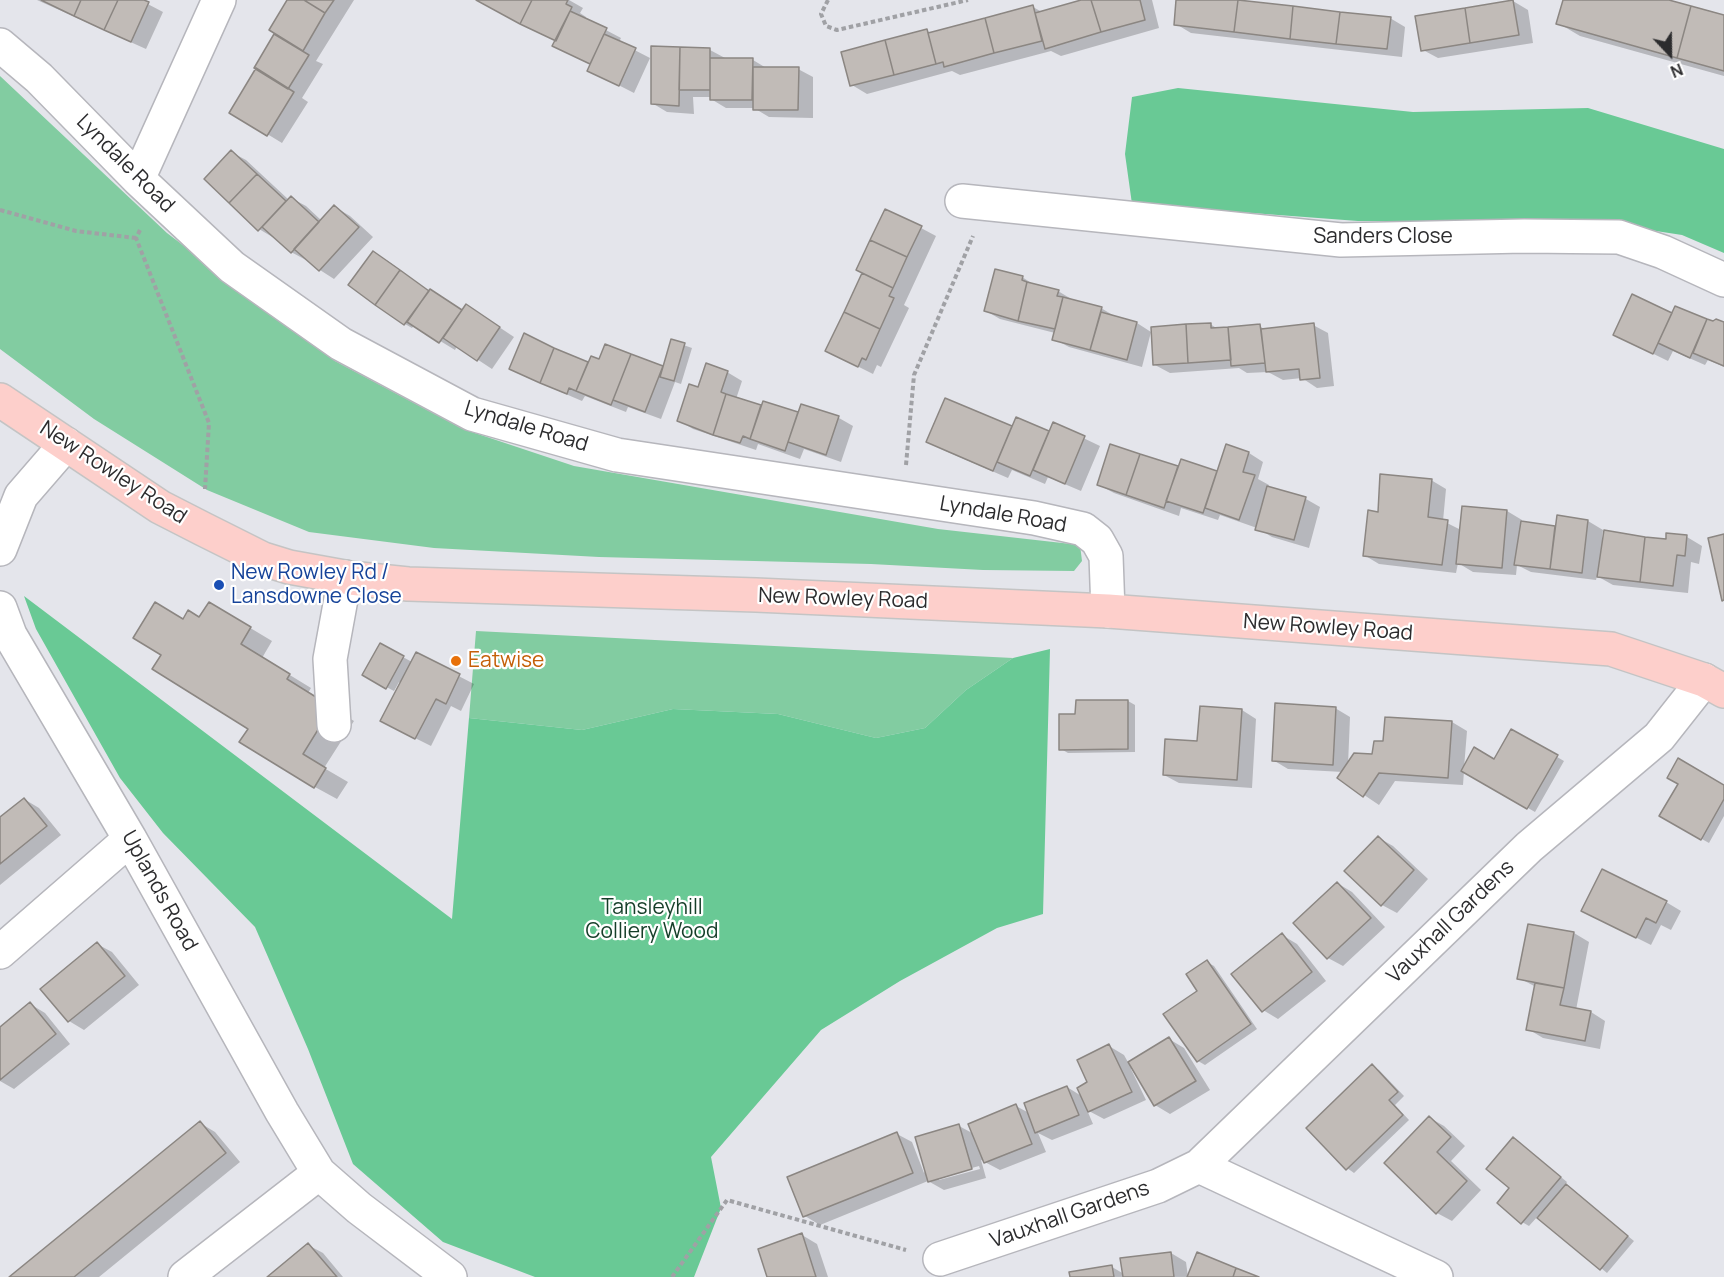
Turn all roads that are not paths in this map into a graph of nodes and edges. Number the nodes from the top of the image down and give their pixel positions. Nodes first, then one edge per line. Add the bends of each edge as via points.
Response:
1 (219, 0) edge
2 (0, 45) edge
3 (147, 187) junction
4 (970, 202) road end
5 (1724, 280) edge
6 (0, 400) edge
7 (66, 444) junction
8 (0, 549) edge
9 (345, 577) junction
10 (0, 608) edge
11 (1108, 611) junction
12 (1714, 685) edge
13 (334, 725) dead end
14 (130, 839) junction
15 (0, 952) edge
16 (1199, 1166) junction
17 (319, 1173) junction
18 (940, 1259) road end
19 (185, 1277) edge
20 (450, 1277) edge
21 (1436, 1277) edge

1 - 3 street
2 - 3 street, Lyndale Road via 39,78
3 - 11 street, Lyndale Road via 232,267 332,337 472,414 617,455 1034,518 1083,529 1097,540 1106,556
4 - 5 street, Sanders Close via 1341,240 1619,237
6 - 7 main road, New Rowley Road
7 - 8 street via 21,496
7 - 9 main road, New Rowley Road via 160,507 263,559
9 - 11 main road, New Rowley Road via 408,584
9 - 13 street via 330,659
10 - 14 street, Uplands Road via 10,635
11 - 12 main road, New Rowley Road via 1611,650
12 - 16 street, Vauxhall Gardens via 1528,848
14 - 15 street
14 - 17 street, Uplands Road
16 - 18 street, Vauxhall Gardens via 1158,1186
16 - 21 street
17 - 19 street
17 - 20 street, Uplands Road

